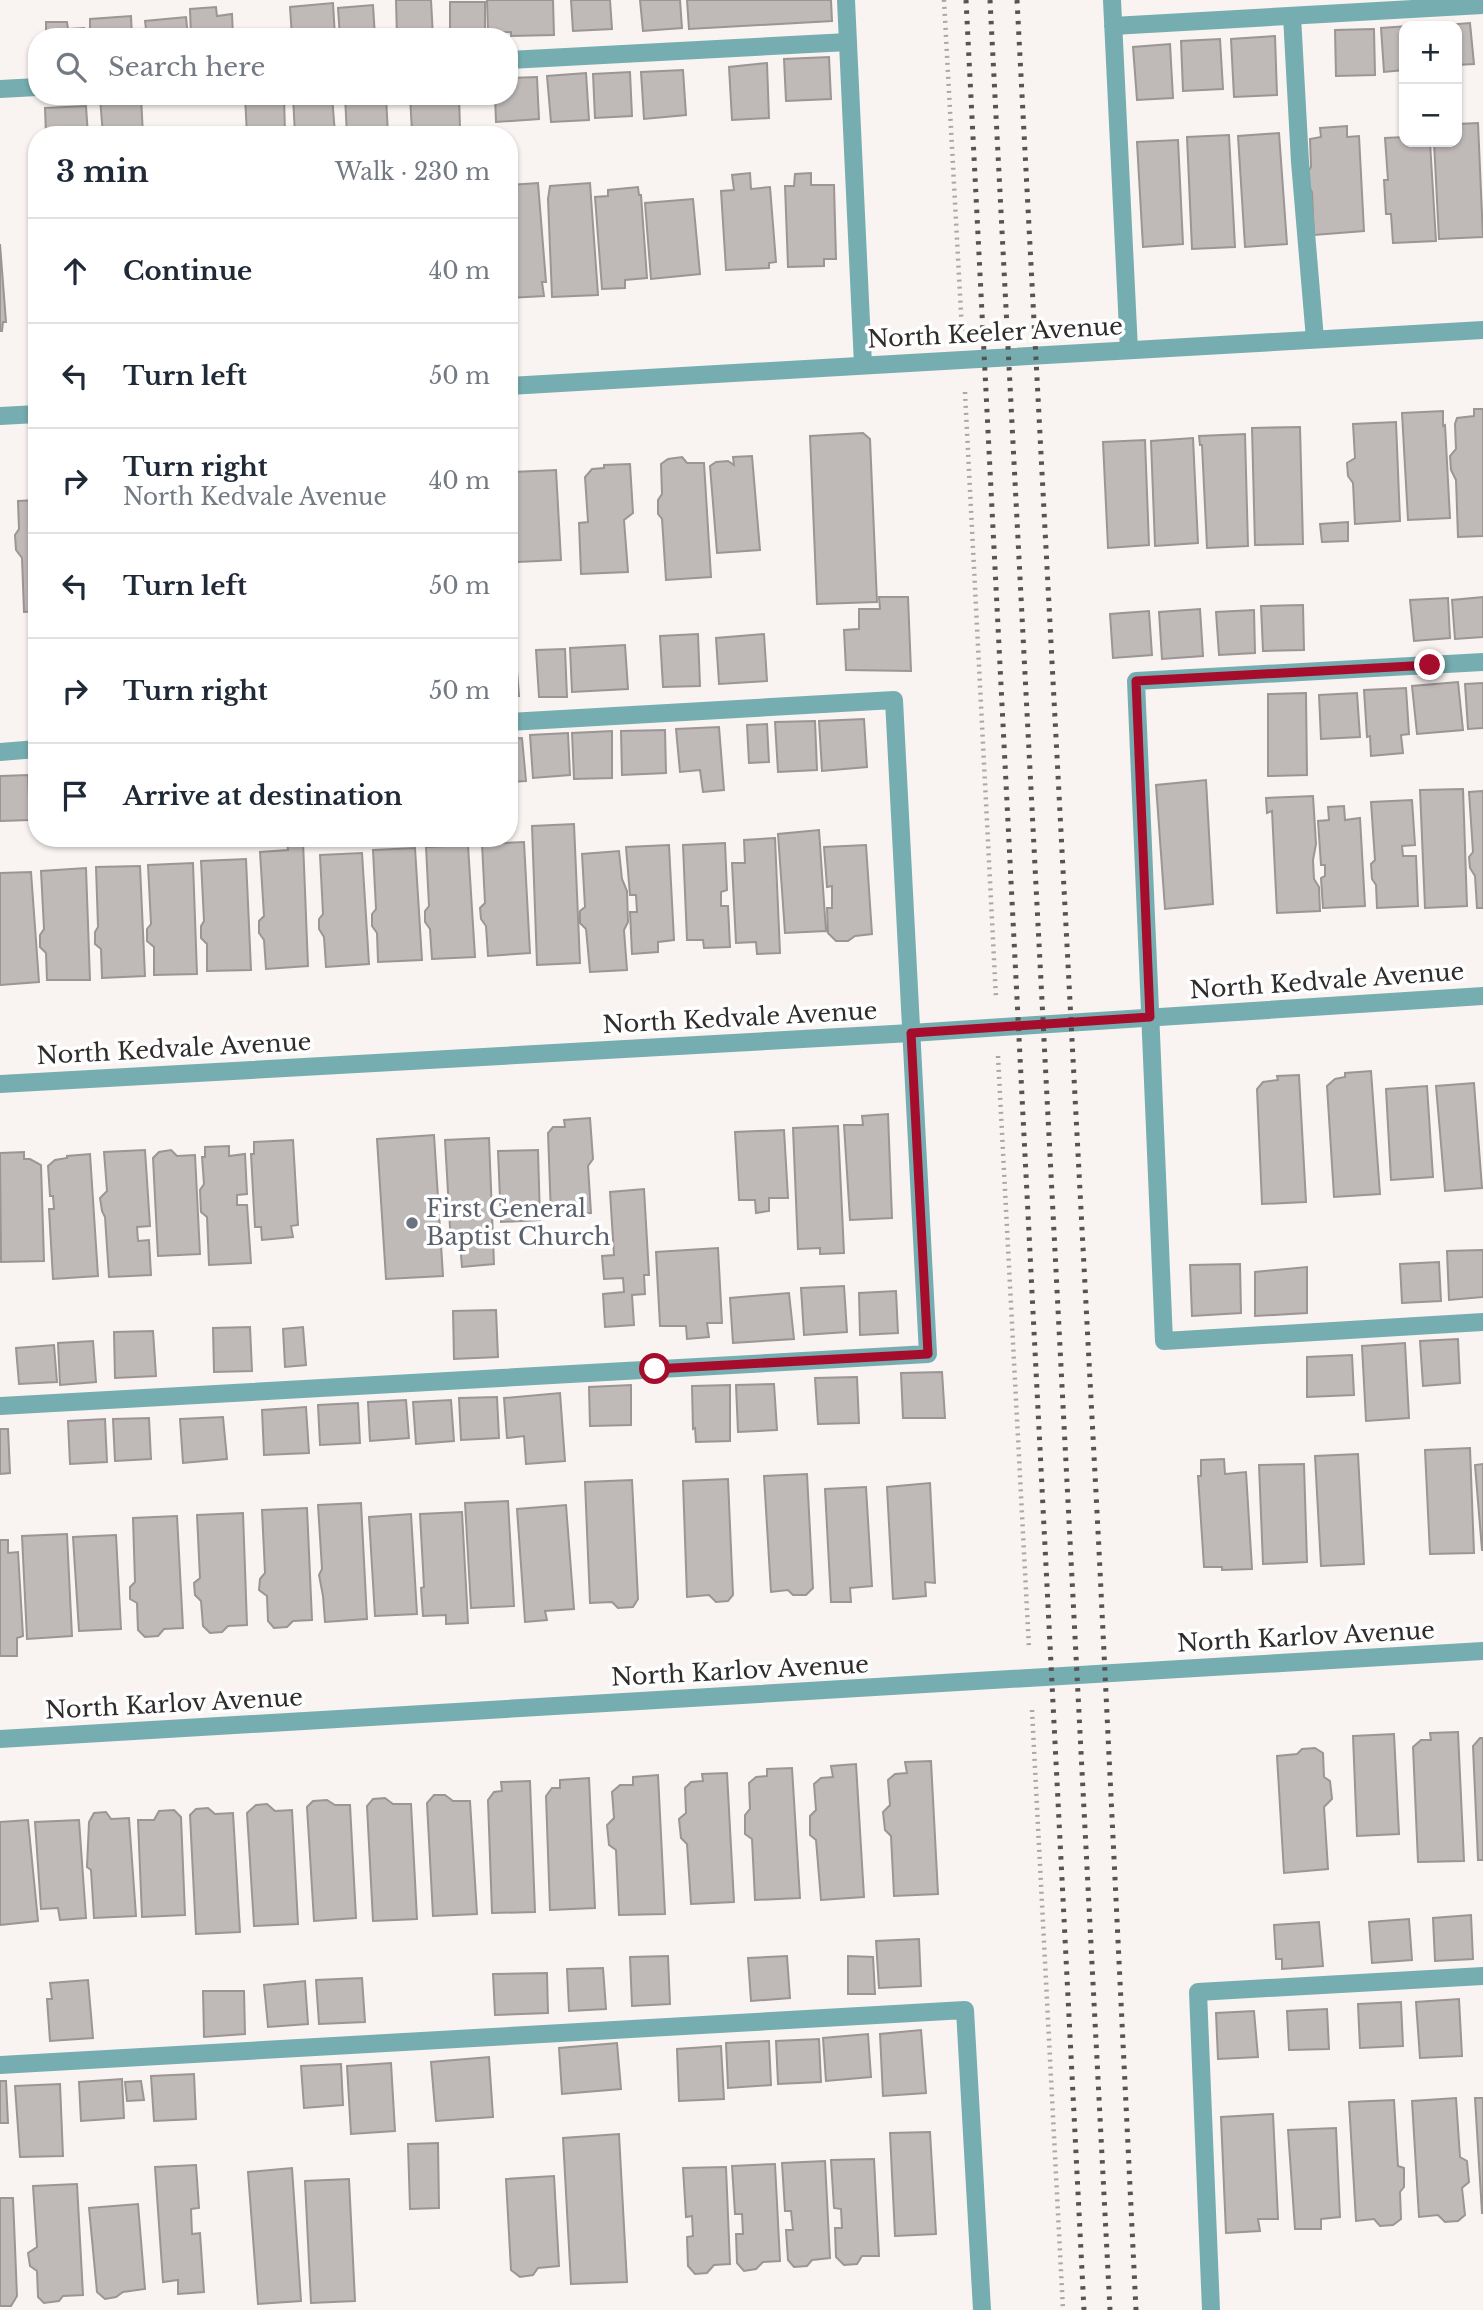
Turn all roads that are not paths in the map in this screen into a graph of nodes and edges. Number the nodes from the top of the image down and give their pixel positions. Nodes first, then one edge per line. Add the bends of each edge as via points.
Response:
1 (846, 0) edge
2 (1112, 0) edge
3 (1483, 5) edge
4 (1293, 16) junction
5 (1113, 26) junction
6 (848, 41) junction
7 (518, 60) edge
8 (28, 87) edge
9 (0, 89) edge
10 (1483, 330) edge
11 (1315, 339) junction
12 (1129, 350) junction
13 (863, 365) junction
14 (518, 385) edge
15 (28, 414) edge
16 (0, 416) edge
17 (1483, 662) edge
18 (518, 722) edge
19 (28, 750) edge
20 (0, 752) edge
21 (1483, 996) edge
22 (1150, 1017) junction
23 (911, 1033) junction
24 (0, 1084) edge
25 (1483, 1322) edge
26 (0, 1406) edge
27 (1483, 1651) edge
28 (0, 1739) edge
29 (1483, 1976) edge
30 (0, 2066) edge
31 (982, 2310) edge
32 (1212, 2310) edge

1 - 6 street
2 - 5 street
3 - 4 street
4 - 5 street
4 - 11 street
5 - 12 street
6 - 7 street
6 - 13 street
8 - 9 street
10 - 11 street, North Keeler Avenue
11 - 12 street, North Keeler Avenue
12 - 13 street, North Keeler Avenue
13 - 14 street, North Keeler Avenue
15 - 16 street
17 - 22 street via 1136,681
18 - 23 street via 894,701
19 - 20 street
21 - 22 street, North Kedvale Avenue
22 - 23 street, North Kedvale Avenue
22 - 25 street via 1164,1341
23 - 24 street, North Kedvale Avenue
23 - 26 street via 928,1354
27 - 28 street, North Karlov Avenue
29 - 32 street via 1198,1992
30 - 31 street via 965,2010

